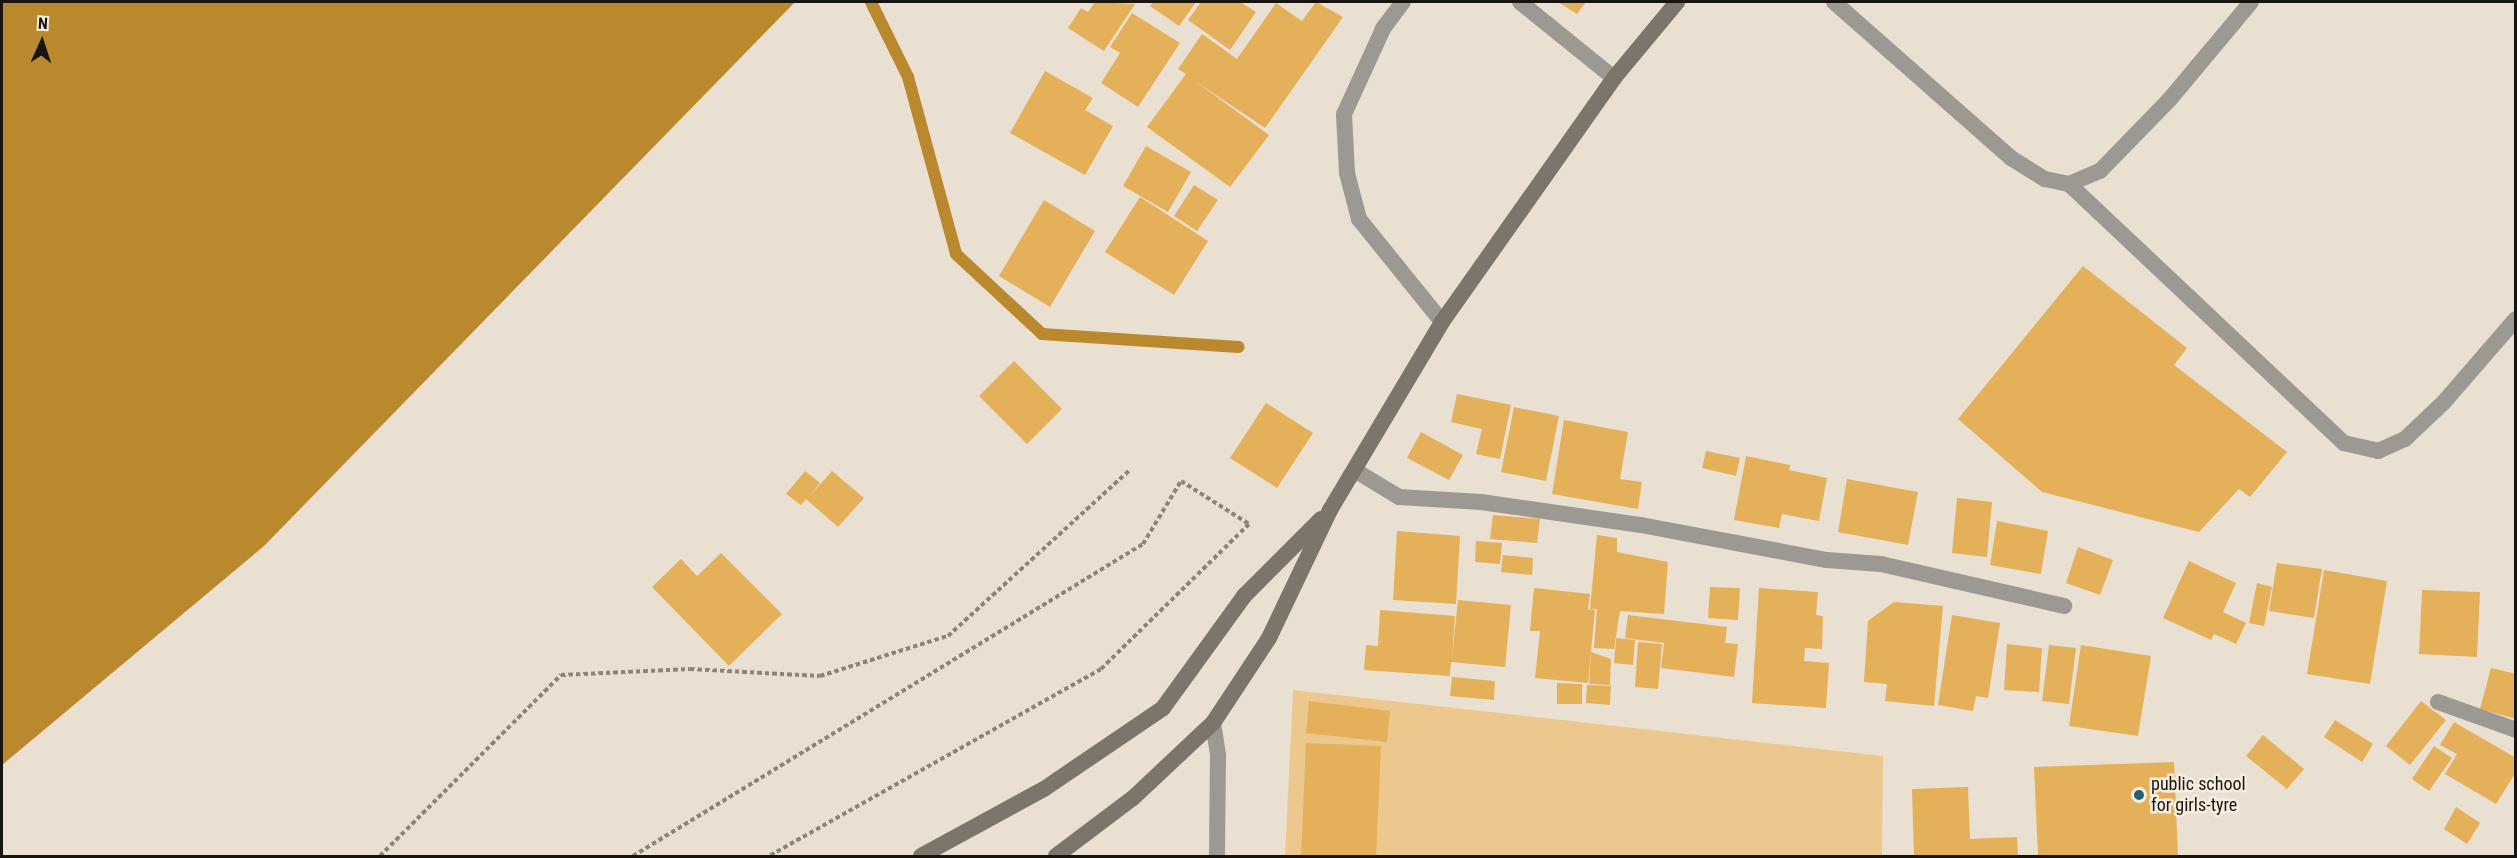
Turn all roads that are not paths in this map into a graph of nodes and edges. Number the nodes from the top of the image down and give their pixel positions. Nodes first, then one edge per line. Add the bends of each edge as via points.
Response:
1 (1403, 2) edge
2 (1520, 2) edge
3 (1677, 2) edge
4 (1834, 2) edge
5 (2251, 2) edge
6 (1614, 78) junction
7 (2069, 184) junction
8 (2516, 319) edge
9 (1442, 322) junction
10 (1356, 471) junction
11 (1330, 510) junction
12 (2064, 606) dead end
13 (2438, 702) dead end
14 (1213, 723) junction
15 (2516, 730) edge
16 (921, 856) edge
17 (1056, 856) edge
18 (1217, 856) edge

1 - 9 street via 1383,29 1344,114 1347,173 1359,219
2 - 6 street
3 - 6 main road
4 - 7 street via 2011,158 2045,179
5 - 7 street via 2170,99 2100,171
6 - 9 main road
7 - 8 street via 2344,443 2378,451 2405,440 2444,402
9 - 10 main road
10 - 11 main road
10 - 12 street via 1400,497 1480,502 1641,525 1827,560 1881,564
11 - 14 main road via 1269,638
11 - 16 main road via 1244,597 1163,708 1044,789
13 - 15 street
14 - 17 main road via 1133,798
14 - 18 street via 1218,756

